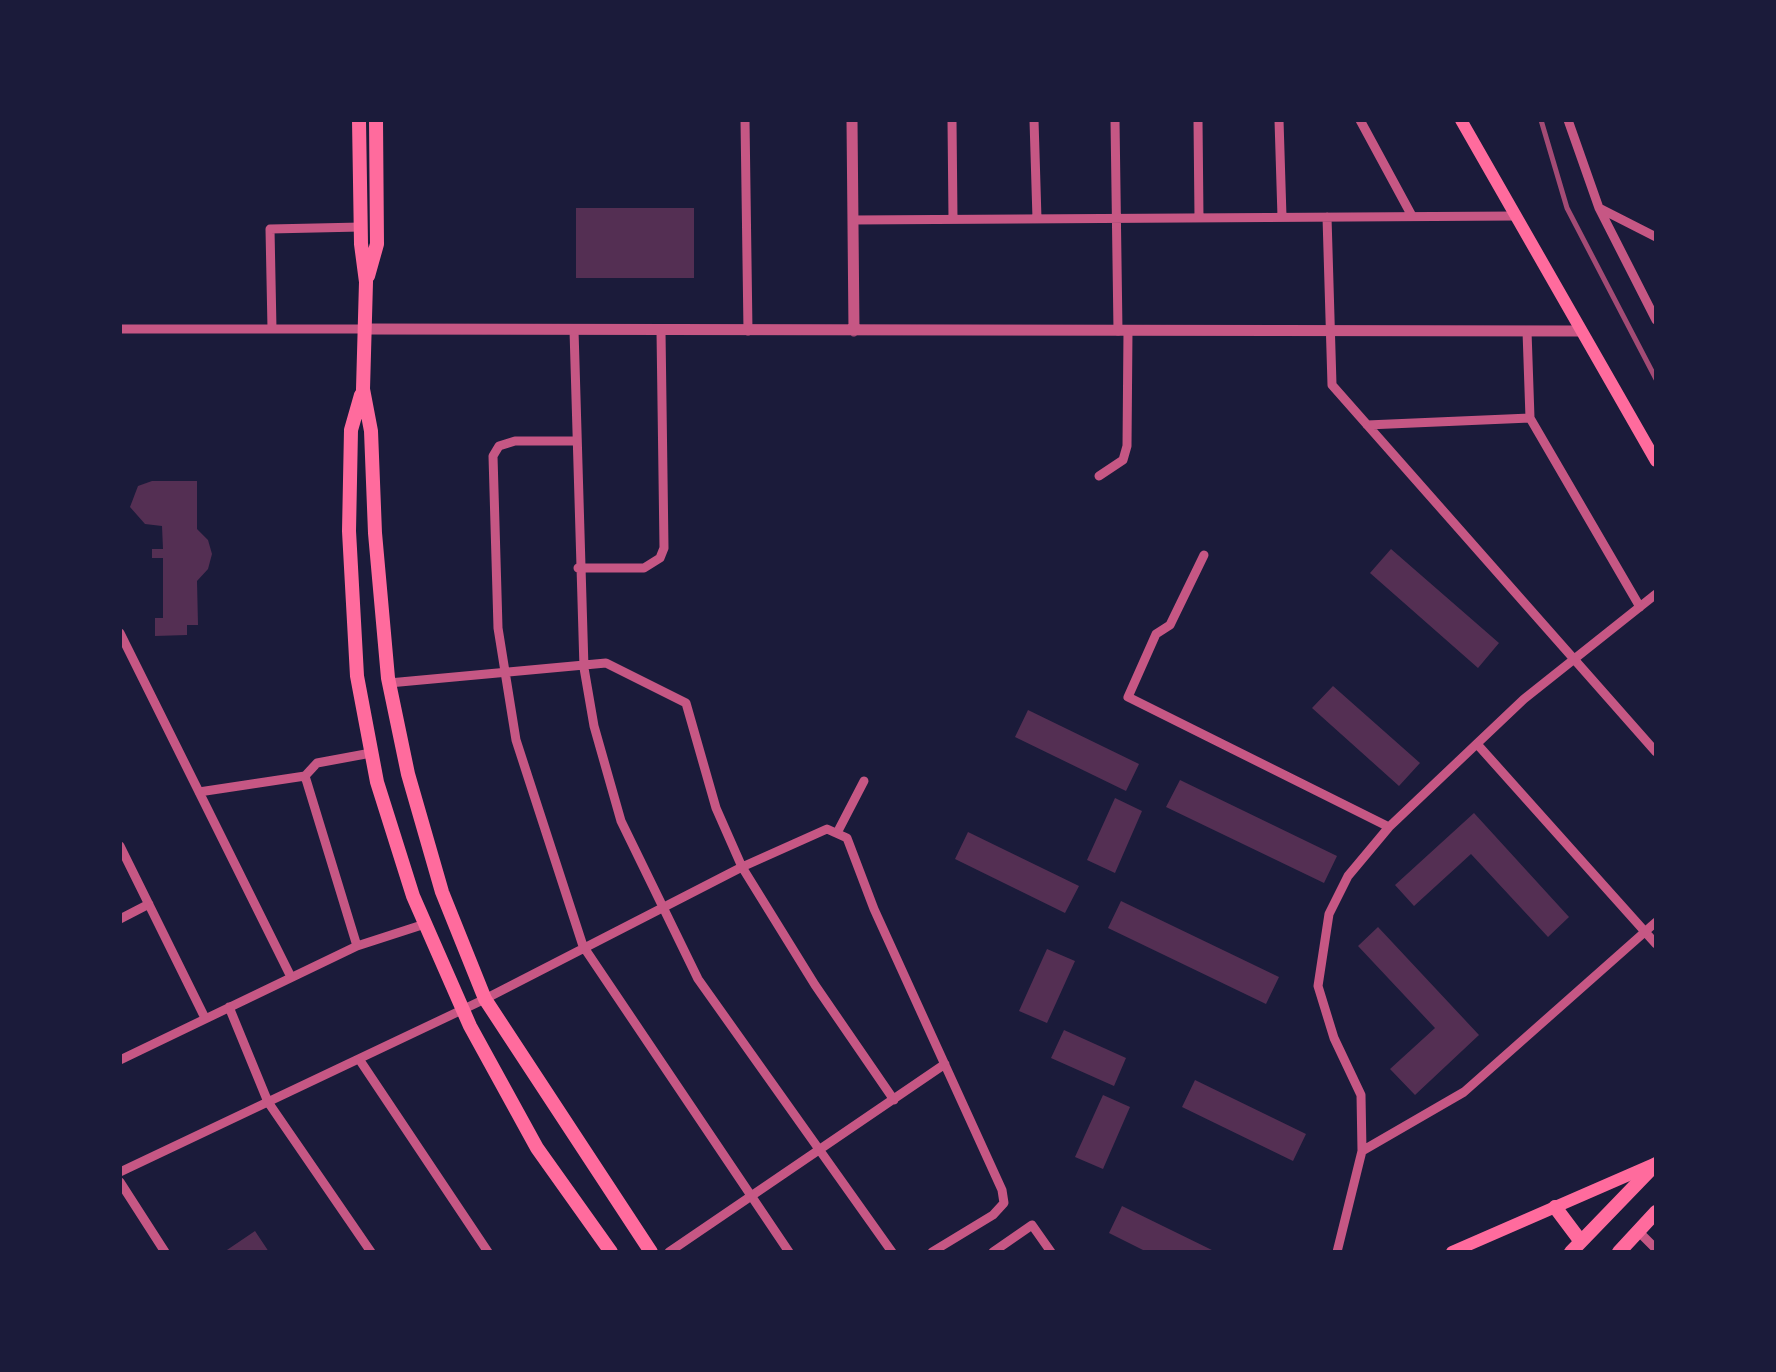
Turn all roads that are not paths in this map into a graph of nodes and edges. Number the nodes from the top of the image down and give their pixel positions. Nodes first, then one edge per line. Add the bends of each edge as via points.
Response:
1 (360, 120) edge
2 (376, 120) edge
3 (745, 120) edge
4 (852, 120) edge
5 (952, 120) edge
6 (1034, 120) edge
7 (1115, 120) edge
8 (1198, 120) edge
9 (1279, 120) edge
10 (1360, 120) edge
11 (1463, 120) edge
12 (1568, 120) edge
13 (1600, 208) junction
14 (1412, 216) junction
15 (1516, 216) junction
16 (1328, 217) junction
17 (1116, 218) junction
18 (1199, 218) junction
19 (1282, 218) junction
20 (1036, 219) junction
21 (853, 220) junction
22 (952, 220) junction
23 (361, 227) junction
24 (1656, 237) edge
25 (366, 282) junction
26 (1656, 320) edge
27 (120, 328) edge
28 (272, 329) junction
29 (364, 329) junction
30 (574, 330) junction
31 (662, 330) junction
32 (748, 331) junction
33 (854, 331) junction
34 (1123, 331) junction
35 (1328, 331) junction
36 (1527, 331) junction
37 (1580, 331) junction
38 (362, 389) junction
39 (1530, 418) junction
40 (1367, 425) junction
41 (576, 442) junction
42 (1656, 460) edge
43 (1100, 476) dead end
44 (1204, 555) dead end
45 (578, 568) junction
46 (1656, 594) edge
47 (1640, 607) junction
48 (120, 633) edge
49 (1572, 661) junction
50 (584, 668) junction
51 (506, 676) junction
52 (389, 683) junction
53 (1476, 744) junction
54 (1656, 752) edge
55 (371, 753) junction
56 (305, 776) junction
57 (864, 781) dead end
58 (199, 792) junction
59 (1389, 827) junction
60 (837, 833) junction
61 (120, 846) edge
62 (742, 867) junction
63 (149, 904) junction
64 (662, 907) junction
65 (120, 919) edge
66 (1656, 922) edge
67 (425, 924) junction
68 (1645, 931) junction
69 (1656, 944) edge
70 (357, 946) junction
71 (583, 946) junction
72 (291, 977) junction
73 (485, 999) junction
74 (229, 1007) junction
75 (463, 1009) junction
76 (205, 1018) junction
77 (358, 1059) junction
78 (120, 1060) edge
79 (945, 1064) junction
80 (894, 1100) junction
81 (268, 1102) junction
82 (1362, 1151) junction
83 (820, 1152) junction
84 (1656, 1164) edge
85 (120, 1172) edge
86 (120, 1182) edge
87 (752, 1198) junction
88 (1554, 1207) junction
89 (1656, 1212) edge
90 (1638, 1231) junction
91 (1575, 1246) edge
92 (1656, 1248) edge
93 (165, 1252) edge
94 (371, 1252) edge
95 (488, 1252) edge
96 (611, 1252) edge
97 (651, 1252) edge
98 (669, 1252) edge
99 (789, 1252) edge
100 (892, 1252) edge
101 (932, 1252) edge
102 (993, 1252) edge
103 (1051, 1252) edge
104 (1337, 1252) edge
105 (1452, 1252) edge
106 (1619, 1252) edge

1 - 23 main road
2 - 25 main road via 377,244
3 - 32 street
4 - 21 street
5 - 22 street
6 - 20 street
7 - 17 street
8 - 18 street
9 - 19 street
10 - 14 street
11 - 15 main road
12 - 13 street
13 - 24 street
13 - 26 street
14 - 15 street
14 - 16 street
15 - 37 main road
16 - 19 street
16 - 35 street
17 - 18 street
17 - 20 street
17 - 34 street
18 - 19 street
20 - 22 street
21 - 22 street
21 - 33 street
23 - 25 main road
23 - 28 street via 270,229
25 - 29 main road
27 - 28 street
28 - 29 street
29 - 30 street
29 - 38 main road
30 - 31 street
30 - 41 street
31 - 32 street
31 - 45 street via 664,548 644,568
32 - 33 street
33 - 34 street
34 - 35 street
34 - 43 street via 1126,446 1123,460
35 - 36 street
35 - 40 street via 1332,385
36 - 37 street
36 - 39 street
37 - 42 main road
38 - 52 main road via 371,431
38 - 55 main road via 351,430 349,532 356,676
39 - 40 street
39 - 47 street
40 - 49 street
41 - 45 street
41 - 51 street via 515,441 493,456 492,560
44 - 59 street via 1170,625 1156,634 1128,697
45 - 50 street
46 - 47 street
47 - 49 street
48 - 58 street
49 - 53 street
49 - 54 street
50 - 51 street
50 - 62 street via 606,663 686,703 716,808
50 - 64 street via 621,821
51 - 52 street
51 - 71 street via 538,820
52 - 73 main road via 424,834
53 - 59 street
53 - 68 street
55 - 56 street via 317,763
55 - 67 main road
56 - 58 street
56 - 70 street
57 - 60 street
58 - 72 street
59 - 82 street via 1348,876 1329,914 1318,986 1362,1095
60 - 62 street via 827,829
60 - 79 street via 848,838
61 - 63 street
62 - 64 street
62 - 80 street
63 - 65 street
63 - 76 street
64 - 71 street
64 - 83 street via 698,979
66 - 68 street
67 - 70 street
67 - 75 main road
68 - 69 street
68 - 82 street via 1464,1092
70 - 72 street
71 - 73 street
71 - 87 street
72 - 74 street
73 - 75 street
73 - 97 main road
74 - 76 street
74 - 81 street
75 - 77 street
75 - 96 main road via 537,1148
76 - 78 street
77 - 81 street
77 - 95 street
79 - 80 street
79 - 101 street via 1004,1203
80 - 83 street
81 - 85 street
81 - 94 street
82 - 104 street
83 - 87 street
83 - 100 street
84 - 88 main road
84 - 91 main road
86 - 93 street
87 - 98 street
87 - 99 street
88 - 91 main road
88 - 105 main road
89 - 90 main road
90 - 92 street
90 - 106 main road
102 - 103 street via 1032,1225

